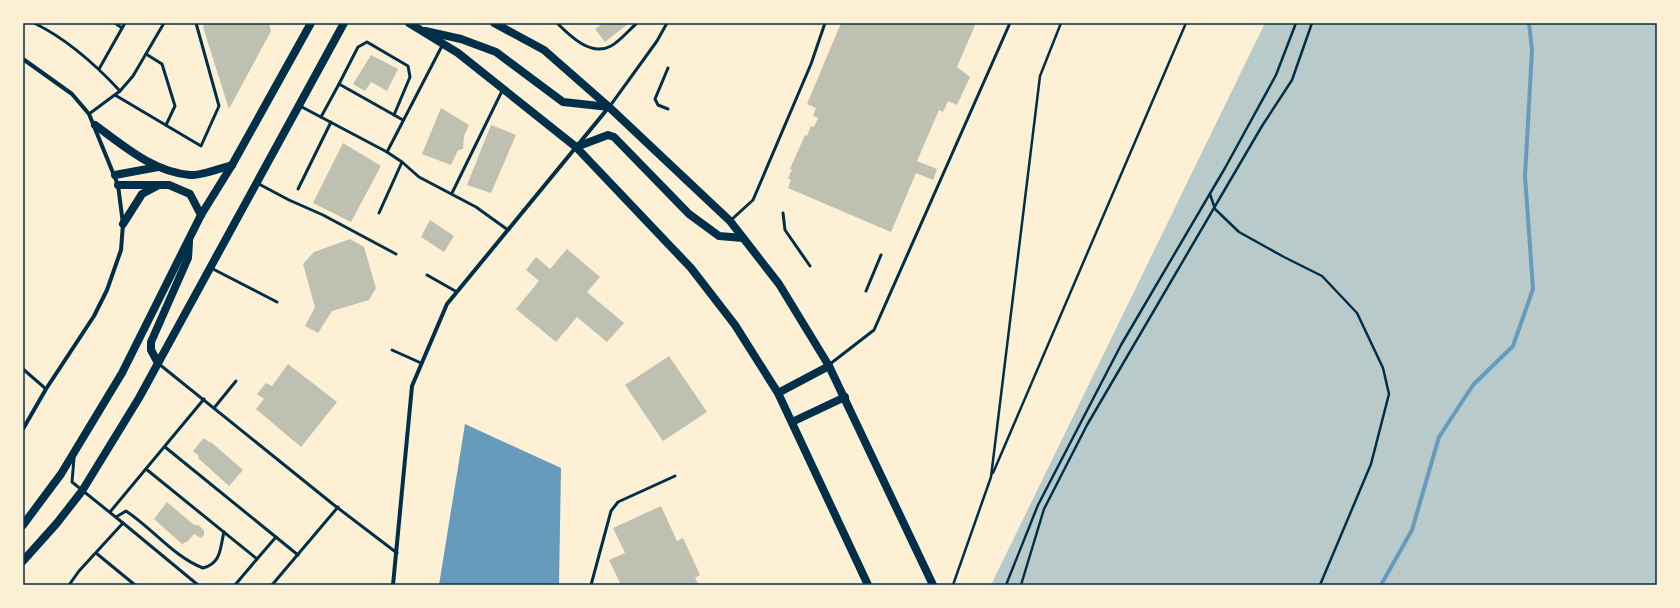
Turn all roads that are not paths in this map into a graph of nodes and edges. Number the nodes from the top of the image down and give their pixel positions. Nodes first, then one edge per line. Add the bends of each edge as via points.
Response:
1 (34, 23) edge
2 (115, 23) edge
3 (125, 23) edge
4 (164, 23) edge
5 (196, 23) edge
6 (305, 23) edge
7 (311, 23) edge
8 (344, 23) edge
9 (409, 23) edge
10 (494, 23) edge
11 (557, 23) edge
12 (637, 23) edge
13 (667, 23) edge
14 (825, 23) edge
15 (1010, 23) edge
16 (122, 28) junction
17 (419, 29) junction
18 (304, 36) junction
19 (443, 44) junction
20 (146, 54) junction
21 (23, 59) edge
22 (668, 68) dead end
23 (99, 69) junction
24 (339, 84) junction
25 (503, 89) junction
26 (120, 91) junction
27 (116, 95) junction
28 (298, 105) junction
29 (609, 107) junction
30 (668, 109) dead end
31 (89, 114) junction
32 (394, 115) junction
33 (320, 117) junction
34 (403, 120) junction
35 (331, 122) junction
36 (95, 125) junction
37 (166, 125) junction
38 (576, 147) junction
39 (387, 152) junction
40 (402, 162) junction
41 (232, 165) junction
42 (158, 167) junction
43 (115, 175) junction
44 (256, 182) junction
45 (159, 185) junction
46 (118, 186) junction
47 (298, 189) dead end
48 (452, 193) junction
49 (379, 213) dead end
50 (783, 213) dead end
51 (201, 214) junction
52 (730, 221) junction
53 (123, 224) junction
54 (508, 230) junction
55 (743, 238) junction
56 (189, 239) junction
57 (396, 254) dead end
58 (881, 255) dead end
59 (810, 266) dead end
60 (210, 268) junction
61 (427, 275) dead end
62 (866, 291) dead end
63 (457, 292) junction
64 (277, 302) dead end
65 (392, 350) dead end
66 (158, 363) junction
67 (422, 363) junction
68 (829, 366) junction
69 (23, 369) edge
70 (236, 381) dead end
71 (46, 389) junction
72 (778, 393) junction
73 (845, 397) junction
74 (204, 399) junction
75 (214, 408) junction
76 (792, 422) junction
77 (23, 429) edge
78 (165, 447) junction
79 (74, 452) junction
80 (146, 469) junction
81 (675, 476) dead end
82 (82, 490) junction
83 (338, 507) junction
84 (110, 512) junction
85 (116, 517) junction
86 (123, 522) junction
87 (23, 525) edge
88 (224, 532) junction
89 (276, 537) junction
90 (96, 553) junction
91 (397, 553) junction
92 (298, 555) junction
93 (257, 559) junction
94 (23, 561) edge
95 (69, 585) edge
96 (135, 585) edge
97 (198, 585) edge
98 (235, 585) edge
99 (272, 585) edge
100 (393, 585) edge
101 (591, 585) edge
102 (868, 585) edge
103 (933, 585) edge

1 - 23 lane
2 - 16 lane
3 - 16 lane
4 - 20 lane
5 - 37 lane via 219,106 201,146
6 - 18 main road
7 - 18 main road
8 - 28 main road
9 - 17 main road
10 - 29 main road via 544,50
11 - 12 lane via 578,42 595,50 611,46
13 - 29 lane via 657,42
14 - 52 lane via 811,64 753,200
15 - 68 lane via 874,330
16 - 23 lane
17 - 19 main road
17 - 29 main road via 461,39 496,52 563,102
18 - 41 main road
19 - 25 main road
19 - 34 lane
20 - 26 lane via 133,76
20 - 37 lane via 162,64 175,106
21 - 31 street via 72,94
22 - 30 lane via 655,99 658,105
23 - 26 lane
24 - 32 lane
24 - 32 lane via 358,47 367,42 408,66 410,77
24 - 33 lane
25 - 38 main road
25 - 48 lane
26 - 27 lane
27 - 31 lane
27 - 37 lane
28 - 33 lane
28 - 44 main road
29 - 38 street
29 - 52 main road
31 - 36 street
32 - 34 lane
33 - 35 lane
34 - 39 lane
35 - 39 lane
35 - 47 lane
36 - 42 main road via 136,155
36 - 43 street
38 - 54 street
38 - 55 main road via 608,135 614,137 689,214 719,236
38 - 72 main road via 691,268 735,325
39 - 40 lane
40 - 48 lane via 419,177
40 - 49 lane
41 - 42 main road via 191,175
41 - 51 main road
42 - 43 main road
43 - 46 street
44 - 57 lane
44 - 60 main road
45 - 46 main road
45 - 51 main road via 169,185 190,194
45 - 53 main road via 142,194
46 - 53 street
48 - 54 lane
50 - 59 lane via 784,230
51 - 56 main road
52 - 55 main road
53 - 71 street via 121,250 107,290 94,316
54 - 63 street
55 - 68 main road via 779,284
56 - 66 main road via 188,258 151,342 151,350
56 - 79 main road via 122,373
58 - 62 lane
60 - 64 lane
60 - 66 main road
61 - 63 lane
63 - 67 street via 447,304
65 - 67 lane
66 - 74 lane
66 - 82 main road
67 - 91 street via 412,386
68 - 72 main road
68 - 73 main road
69 - 71 lane
70 - 75 lane
71 - 77 street
72 - 76 main road
73 - 76 main road
73 - 103 main road
74 - 75 lane
74 - 78 lane
75 - 83 lane
76 - 102 main road
78 - 80 lane
78 - 89 lane
79 - 82 lane via 72,482
79 - 87 main road
80 - 84 lane
80 - 88 lane
81 - 101 lane via 618,502 611,511
82 - 84 lane
82 - 94 main road
83 - 91 lane
83 - 92 lane
84 - 85 lane
85 - 86 lane
85 - 88 lane via 126,511 183,556 204,568 210,567 217,560
86 - 90 lane
86 - 97 lane
88 - 93 lane
89 - 92 lane
89 - 93 lane
90 - 95 lane
90 - 96 lane
91 - 100 street
92 - 99 lane
93 - 98 lane

